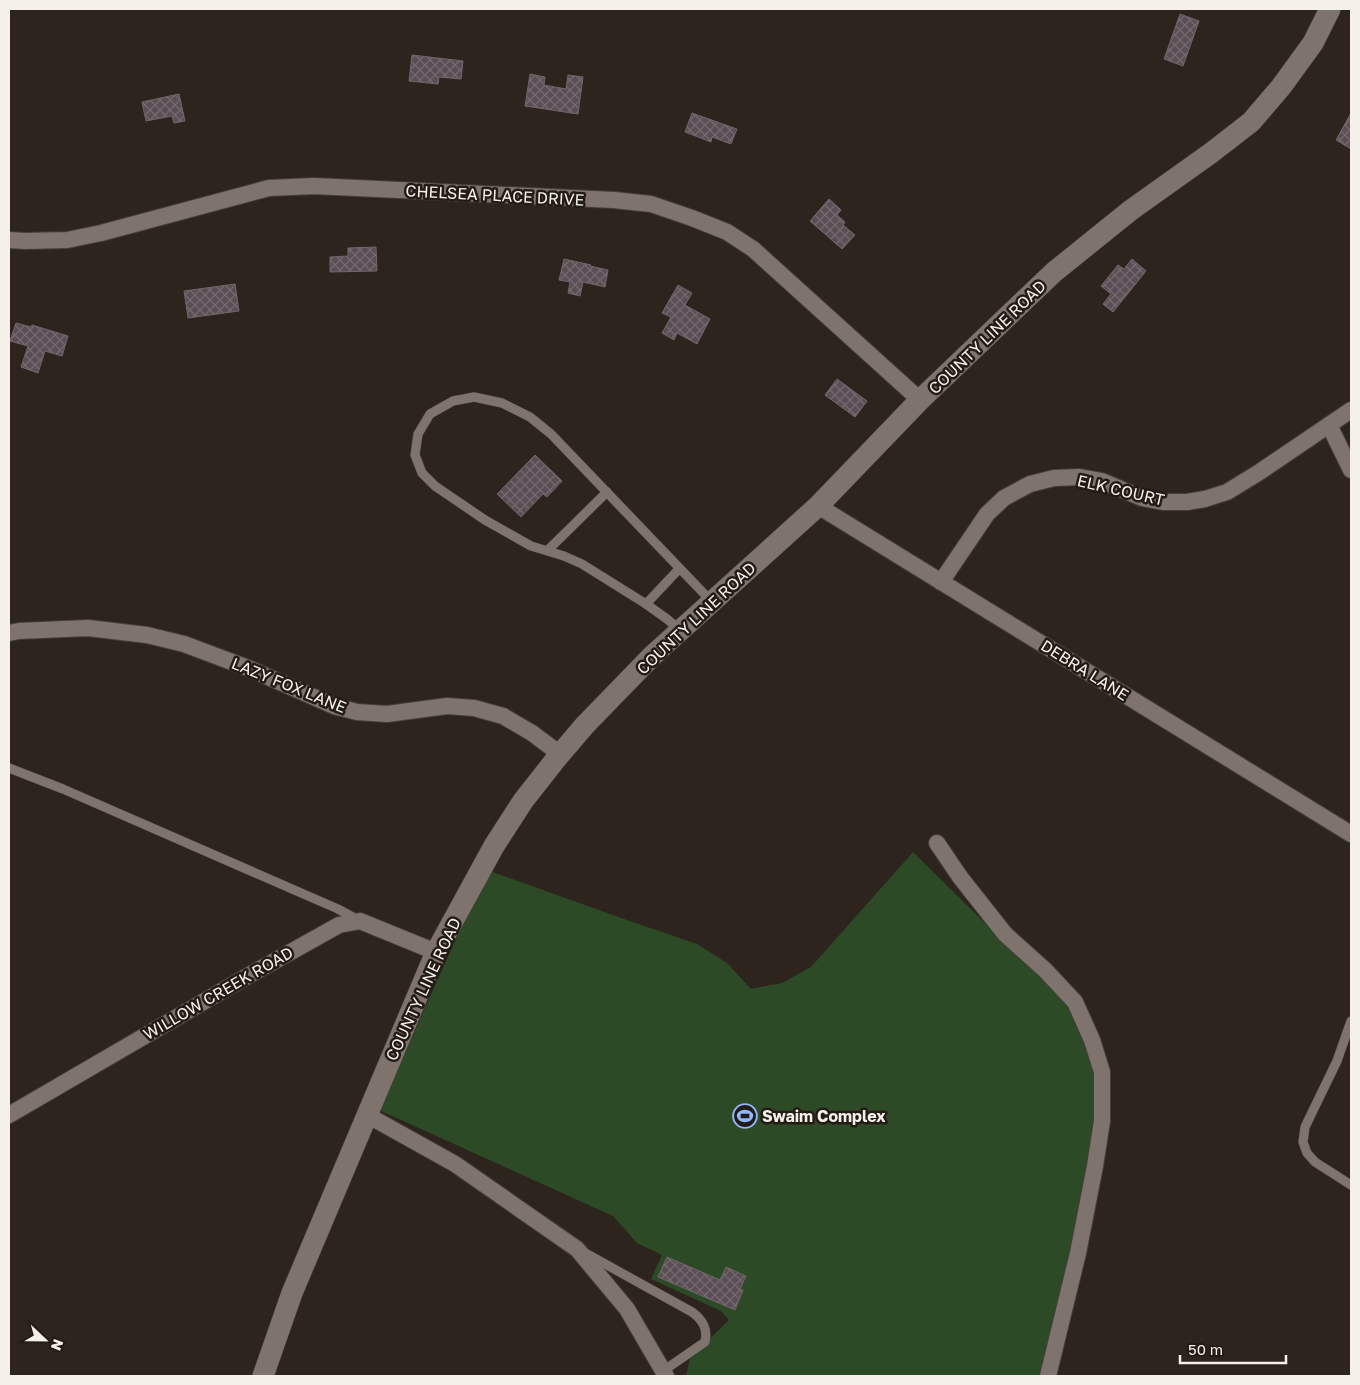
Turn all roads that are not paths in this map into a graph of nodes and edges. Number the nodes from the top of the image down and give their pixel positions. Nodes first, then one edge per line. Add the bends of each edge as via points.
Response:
1 (1330, 9) edge
2 (9, 240) edge
3 (920, 400) junction
4 (1351, 410) edge
5 (1329, 425) junction
6 (1351, 470) edge
7 (607, 492) junction
8 (818, 506) junction
9 (548, 550) junction
10 (679, 569) junction
11 (941, 582) junction
12 (712, 602) junction
13 (646, 604) junction
14 (680, 630) junction
15 (9, 633) edge
16 (560, 754) junction
17 (9, 768) edge
18 (1351, 834) edge
19 (937, 843) dead end
20 (360, 921) junction
21 (436, 952) junction
22 (1351, 1021) edge
23 (9, 1115) edge
24 (367, 1115) junction
25 (1351, 1185) edge
26 (577, 1249) junction
27 (664, 1374) edge
28 (263, 1376) edge
29 (1048, 1376) edge

1 - 3 street, COUNTY LINE ROAD via 1313,43 1251,122 1131,210 1054,272
2 - 3 street, CHELSEA PLACE DRIVE via 67,240 269,188 314,186 651,204 727,232 752,249
3 - 8 street, COUNTY LINE ROAD
4 - 5 street, ELK COURT
5 - 6 street
5 - 11 street, ELK COURT via 1258,473 1226,492 1205,499 1187,502 1142,498 1080,477 1054,478 1030,484 1004,498 987,514
7 - 9 lane
7 - 9 lane via 551,434 530,417 502,403 474,397 453,401 430,414 418,434 415,455 422,473 435,486 485,520 531,546
7 - 10 lane
8 - 11 street, DEBRA LANE
8 - 12 street, COUNTY LINE ROAD
9 - 13 lane via 582,564
10 - 12 lane
10 - 13 lane
11 - 18 street, DEBRA LANE
12 - 14 street, COUNTY LINE ROAD
13 - 14 lane
14 - 16 street, COUNTY LINE ROAD
15 - 16 street, LAZY FOX LANE via 88,628 147,635 184,644 334,706 357,712 387,714 448,706 474,708 503,716
16 - 21 street, COUNTY LINE ROAD via 523,801 494,846
17 - 20 lane
19 - 29 street via 960,878 1006,934 1074,1002 1092,1040 1102,1072 1102,1121 1095,1166
20 - 21 street
20 - 23 street, WILLOW CREEK ROAD via 339,925 322,934
21 - 24 street, COUNTY LINE ROAD
22 - 25 lane via 1337,1061 1305,1127 1303,1142 1315,1162
24 - 26 street via 455,1164
24 - 28 street, COUNTY LINE ROAD via 292,1293
26 - 27 street via 627,1309
26 - 27 lane via 699,1317 707,1334 705,1342

